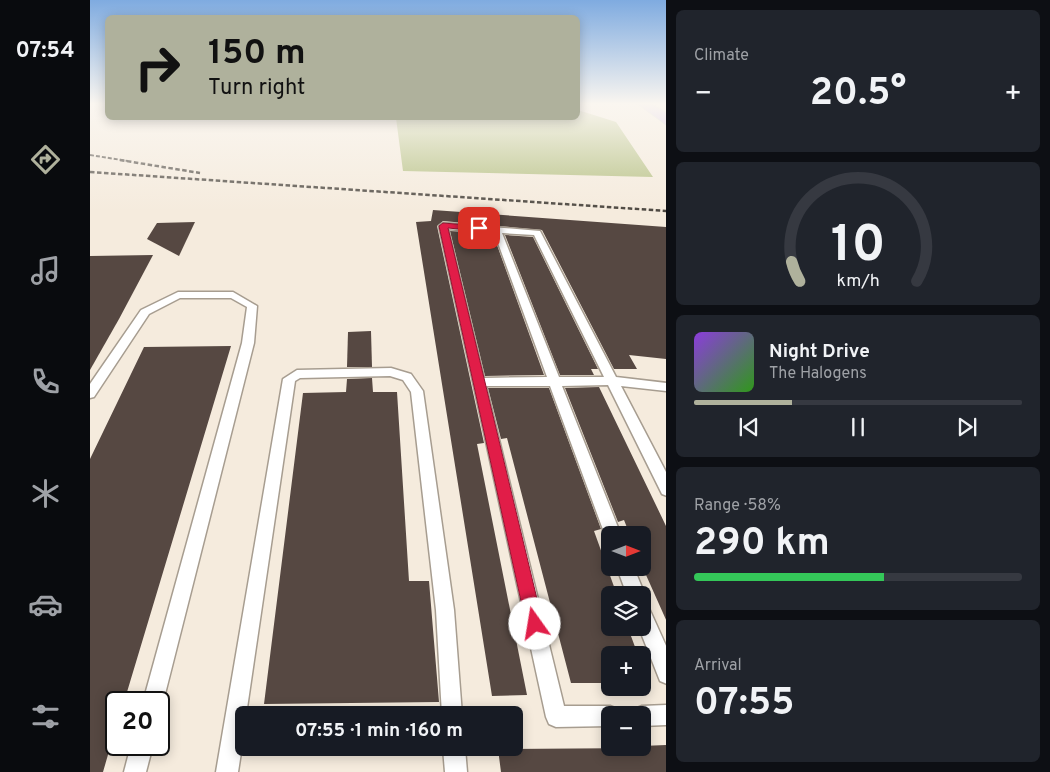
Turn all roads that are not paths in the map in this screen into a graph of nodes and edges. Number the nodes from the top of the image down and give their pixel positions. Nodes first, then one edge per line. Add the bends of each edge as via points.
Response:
1 (497, 230) junction
2 (555, 381) junction
3 (612, 381) junction
4 (479, 382) junction
5 (666, 387) edge
6 (90, 394) edge
7 (666, 490) edge
8 (610, 526) edge
9 (651, 635) edge
10 (666, 674) edge
11 (156, 691) edge
12 (237, 706) edge
13 (451, 706) edge
14 (666, 715) edge
15 (601, 716) edge
16 (651, 716) edge
17 (235, 721) edge
18 (139, 756) edge
19 (455, 756) edge
20 (135, 772) edge
21 (227, 772) edge
22 (456, 772) edge

1 - 2 lane
1 - 3 lane via 537,232
1 - 4 lane via 443,226
2 - 3 lane
2 - 4 lane
2 - 8 lane
3 - 5 lane
3 - 7 lane
4 - 15 lane via 556,717
6 - 11 lane via 145,312 178,296 233,295 252,306 248,343
9 - 10 lane
12 - 13 lane via 289,379 297,374 391,372 407,378 417,391 445,610
14 - 16 lane
17 - 21 lane
18 - 20 lane
19 - 22 lane

